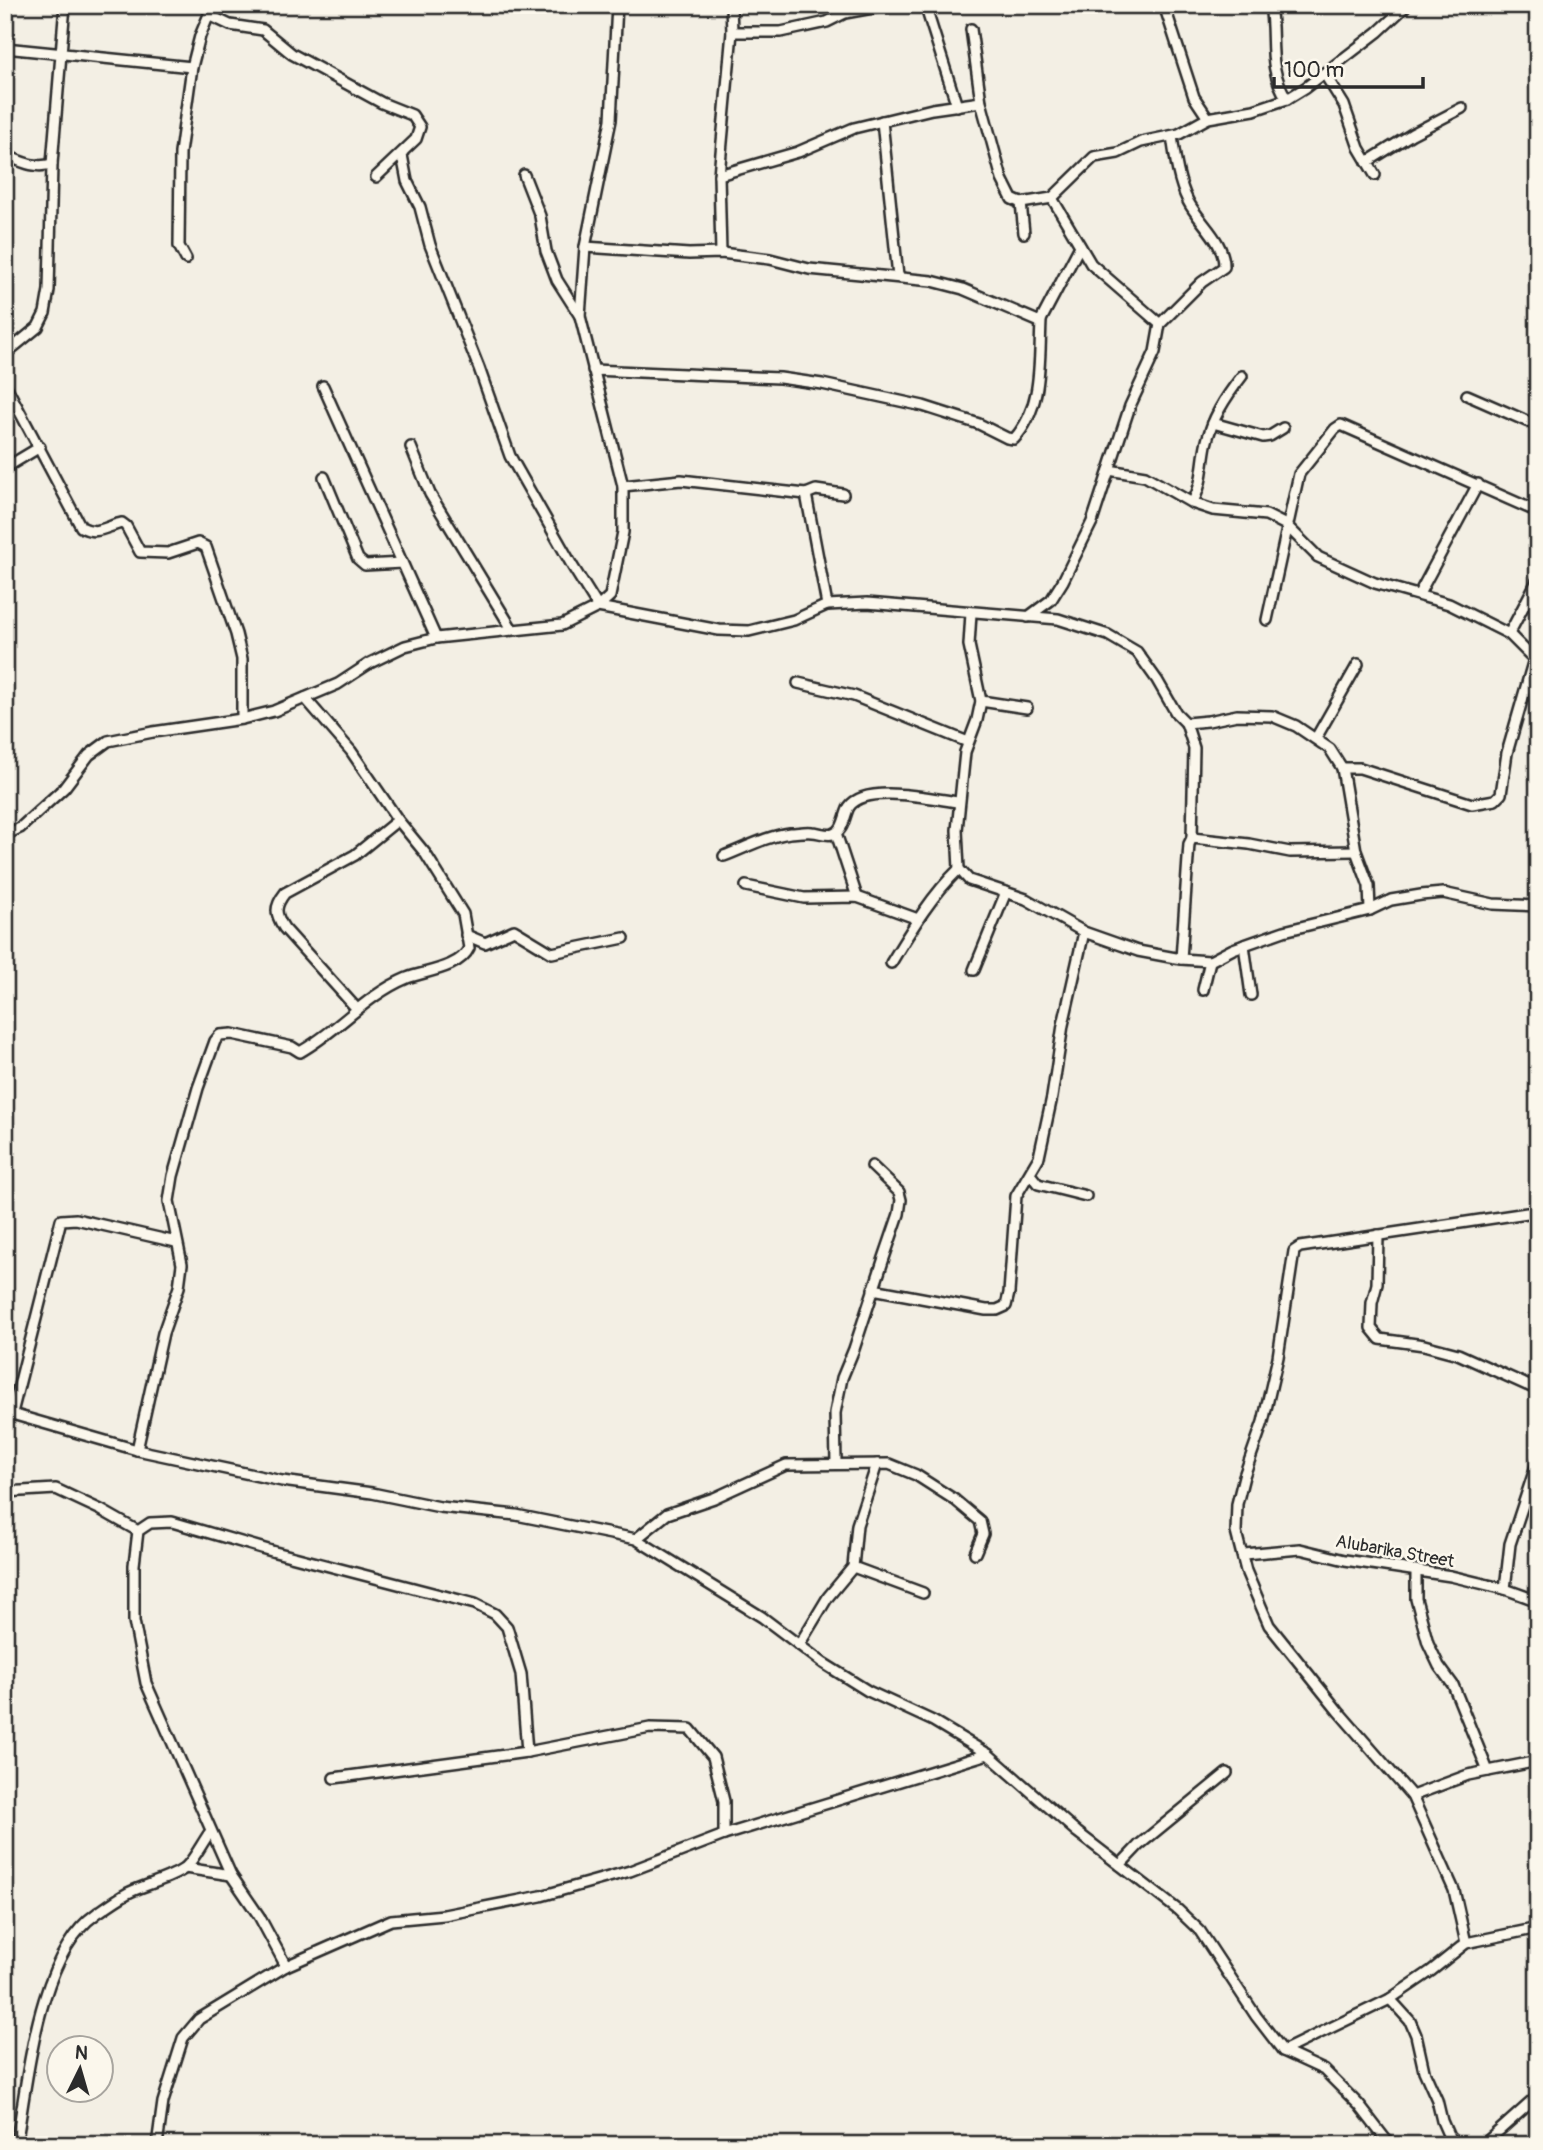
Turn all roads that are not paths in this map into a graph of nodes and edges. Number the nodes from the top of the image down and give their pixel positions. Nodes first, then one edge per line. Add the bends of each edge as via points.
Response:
1 (65, 5) edge
2 (617, 5) edge
3 (731, 5) edge
4 (889, 5) edge
5 (925, 5) edge
6 (1164, 5) edge
7 (1270, 5) edge
8 (1406, 5) edge
9 (211, 10) edge
10 (971, 29) dead end
11 (732, 32) junction
12 (5, 48) edge
13 (61, 52) junction
14 (192, 66) junction
15 (1324, 73) junction
16 (1287, 99) junction
17 (981, 102) junction
18 (957, 106) junction
19 (1462, 108) dead end
20 (1208, 118) junction
21 (882, 121) junction
22 (1171, 136) junction
23 (5, 155) edge
24 (401, 155) junction
25 (1367, 162) junction
26 (52, 164) junction
27 (524, 175) dead end
28 (719, 175) junction
29 (1375, 175) dead end
30 (376, 177) dead end
31 (1052, 198) junction
32 (1021, 203) junction
33 (1024, 233) dead end
34 (1080, 246) junction
35 (585, 247) junction
36 (721, 253) junction
37 (186, 259) dead end
38 (898, 276) junction
39 (580, 316) junction
40 (1041, 321) junction
41 (1160, 324) junction
42 (5, 354) edge
43 (593, 370) junction
44 (1242, 376) dead end
45 (5, 384) edge
46 (323, 386) dead end
47 (1467, 395) dead end
48 (1213, 423) junction
49 (1538, 426) edge
50 (1283, 428) dead end
51 (40, 447) junction
52 (411, 447) dead end
53 (5, 468) edge
54 (1109, 470) junction
55 (324, 477) dead end
56 (1478, 484) junction
57 (623, 486) junction
58 (806, 494) junction
59 (844, 494) dead end
60 (1192, 503) junction
61 (1538, 512) edge
62 (1286, 525) junction
63 (402, 563) junction
64 (1538, 579) edge
65 (1419, 594) junction
66 (827, 605) junction
67 (598, 607) junction
68 (971, 613) junction
69 (1028, 617) junction
70 (1267, 620) dead end
71 (512, 629) junction
72 (1509, 634) junction
73 (436, 638) junction
74 (1536, 660) edge
75 (1358, 664) dead end
76 (798, 683) dead end
77 (305, 698) junction
78 (981, 701) junction
79 (1027, 708) dead end
80 (242, 719) junction
81 (1186, 723) junction
82 (1316, 738) junction
83 (968, 742) junction
84 (1342, 768) junction
85 (958, 802) junction
86 (398, 820) junction
87 (836, 833) junction
88 (5, 835) edge
89 (1192, 838) junction
90 (1356, 850) junction
91 (724, 856) dead end
92 (959, 869) junction
93 (746, 886) dead end
94 (1006, 892) junction
95 (857, 897) junction
96 (1538, 906) edge
97 (1370, 910) junction
98 (918, 919) junction
99 (1084, 932) junction
100 (466, 935) junction
101 (624, 938) dead end
102 (1244, 945) junction
103 (1181, 959) junction
104 (1210, 961) junction
105 (891, 963) dead end
106 (974, 970) dead end
107 (1203, 990) dead end
108 (1251, 995) dead end
109 (357, 1009) junction
110 (872, 1166) dead end
111 (1030, 1174) junction
112 (1086, 1196) dead end
113 (1538, 1214) edge
114 (1378, 1235) junction
115 (176, 1242) junction
116 (873, 1289) junction
117 (1538, 1390) edge
118 (9, 1413) edge
119 (137, 1450) junction
120 (1538, 1460) edge
121 (836, 1464) junction
122 (877, 1464) junction
123 (5, 1492) edge
124 (138, 1531) junction
125 (636, 1539) junction
126 (975, 1553) dead end
127 (1244, 1554) junction
128 (853, 1567) junction
129 (1416, 1570) junction
130 (1505, 1588) junction
131 (923, 1593) dead end
132 (1538, 1601) edge
133 (799, 1645) junction
134 (527, 1752) junction
135 (988, 1754) junction
136 (1538, 1761) edge
137 (1488, 1771) junction
138 (1227, 1773) dead end
139 (334, 1778) dead end
140 (1412, 1796) junction
141 (210, 1832) junction
142 (724, 1835) junction
143 (1120, 1866) junction
144 (185, 1868) junction
145 (231, 1875) junction
146 (1538, 1928) edge
147 (1466, 1942) junction
148 (286, 1966) junction
149 (1390, 1998) junction
150 (1283, 2052) junction
151 (1538, 2096) edge
152 (16, 2145) edge
153 (157, 2145) edge
154 (1390, 2145) edge
155 (1458, 2145) edge
156 (1483, 2145) edge

1 - 13 street
2 - 35 street via 611,120
3 - 11 street
4 - 11 street via 781,32
5 - 18 street
6 - 20 street via 1194,97
7 - 16 street via 1274,72
8 - 15 street
9 - 14 street
9 - 24 street via 230,25 263,30 292,54 412,116 420,127
10 - 17 street
11 - 28 street
12 - 13 street
13 - 14 street
13 - 26 street
14 - 37 street via 180,153 179,246
15 - 16 street
15 - 25 street via 1344,105
16 - 20 street
17 - 18 street
17 - 32 street via 1008,192
18 - 21 street
19 - 25 street
20 - 22 street
21 - 28 street
21 - 38 street
22 - 31 street via 1094,157
22 - 41 street via 1188,201 1225,253 1224,267
23 - 26 street via 40,167
24 - 30 street
24 - 67 street via 510,456
25 - 29 street
26 - 42 street via 45,313 38,327
27 - 39 street via 557,280
28 - 36 street
31 - 32 street
31 - 34 street
32 - 33 street
34 - 40 street
34 - 41 street via 1091,264
35 - 36 street
35 - 39 street
36 - 38 street via 770,258 809,269
38 - 40 street via 963,289
39 - 43 street
40 - 43 street via 1033,410 1014,439 923,406 822,384
41 - 54 street via 1155,352 1130,406
43 - 57 street
44 - 48 street
45 - 51 street
46 - 63 street
47 - 49 street
48 - 50 street via 1263,438
48 - 60 street via 1199,492
51 - 53 street
51 - 80 street via 81,527 99,532 122,523 140,552 168,553 198,542 206,547 242,659
52 - 71 street via 430,494
54 - 60 street via 1145,476
54 - 69 street via 1092,522 1063,581 1051,600
55 - 63 street via 358,559 365,565
56 - 61 street
56 - 62 street via 1341,425 1299,474
56 - 65 street
57 - 58 street via 681,480
57 - 67 street via 623,532 616,574 610,596
58 - 59 street via 816,490
58 - 66 street
60 - 62 street via 1213,510 1266,515
62 - 65 street via 1318,557 1375,583
62 - 70 street
63 - 73 street
64 - 72 street
65 - 72 street
66 - 67 street via 794,620 749,631 719,630
66 - 68 street via 867,603
67 - 71 street via 562,625
68 - 69 street
68 - 78 street via 969,645
69 - 81 street via 1058,619 1108,635 1137,652
71 - 73 street
72 - 74 street
73 - 77 street via 405,646
74 - 84 street via 1507,753 1501,794 1495,800 1472,804 1360,768
75 - 82 street
76 - 83 street via 854,696
77 - 80 street
77 - 86 street via 351,751
78 - 79 street
78 - 83 street
80 - 88 street via 108,741 89,755 64,788 20,828
81 - 82 street via 1237,715 1272,716
81 - 89 street via 1194,748
82 - 84 street
83 - 85 street
84 - 90 street
85 - 87 street via 870,794 850,806
85 - 92 street
86 - 100 street via 463,914
86 - 109 street via 355,855 285,893 277,903 276,915 284,928
87 - 91 street via 784,834
87 - 95 street
89 - 90 street via 1290,852
89 - 103 street
90 - 97 street via 1369,886
92 - 94 street via 968,880
92 - 98 street
93 - 95 street via 804,898
94 - 99 street
94 - 106 street
95 - 98 street
96 - 97 street via 1493,904 1443,893 1391,900
97 - 102 street
98 - 105 street
99 - 103 street via 1138,951
99 - 111 street via 1046,1129
100 - 101 street via 485,943 514,930 552,953
100 - 109 street via 469,948 461,960 406,979
102 - 104 street
102 - 108 street
103 - 104 street
104 - 107 street
109 - 115 street via 300,1052 232,1034 220,1035 215,1041 173,1176 169,1201
110 - 116 street via 899,1192 901,1200
111 - 112 street via 1038,1184
111 - 116 street via 1016,1196 1006,1306 986,1310
113 - 114 street
114 - 117 street via 1371,1328 1380,1339 1458,1354
114 - 127 street via 1294,1251 1274,1378 1237,1504 1236,1532
115 - 118 street via 76,1219 61,1220
115 - 119 street via 182,1264 179,1287 163,1333
116 - 121 street via 842,1378 835,1413
118 - 119 street
119 - 125 street via 282,1481 516,1515
120 - 130 street via 1510,1544
121 - 122 street
121 - 125 street via 786,1465 667,1514
122 - 126 street via 916,1475 980,1521 983,1534
122 - 128 street via 857,1525
123 - 124 street via 55,1489
124 - 134 street via 150,1523 172,1522 475,1604 495,1614 507,1627 521,1674
124 - 141 street via 134,1621 146,1683
125 - 133 street via 762,1616
127 - 129 street, Alubarika Street via 1300,1549
127 - 140 street via 1246,1572 1269,1625
128 - 131 street
128 - 133 street
129 - 130 street, Alubarika Street
129 - 137 street via 1416,1599 1428,1643 1457,1694
130 - 132 street, Alubarika Street
133 - 135 street via 867,1691 933,1721
134 - 139 street
134 - 142 street via 650,1728 690,1729 713,1757 723,1801
135 - 142 street
135 - 143 street
136 - 137 street
137 - 140 street
138 - 143 street
140 - 147 street via 1454,1891
141 - 144 street
141 - 145 street
142 - 148 street via 630,1871 541,1896 391,1920
143 - 150 street via 1199,1931
144 - 145 street
144 - 152 street via 126,1894 94,1915 78,1928 60,1956 32,2052
145 - 148 street
146 - 147 street
147 - 149 street
148 - 153 street via 199,2019 183,2038 163,2102
149 - 150 street
149 - 155 street via 1410,2021 1442,2121
150 - 154 street via 1324,2070
151 - 156 street

